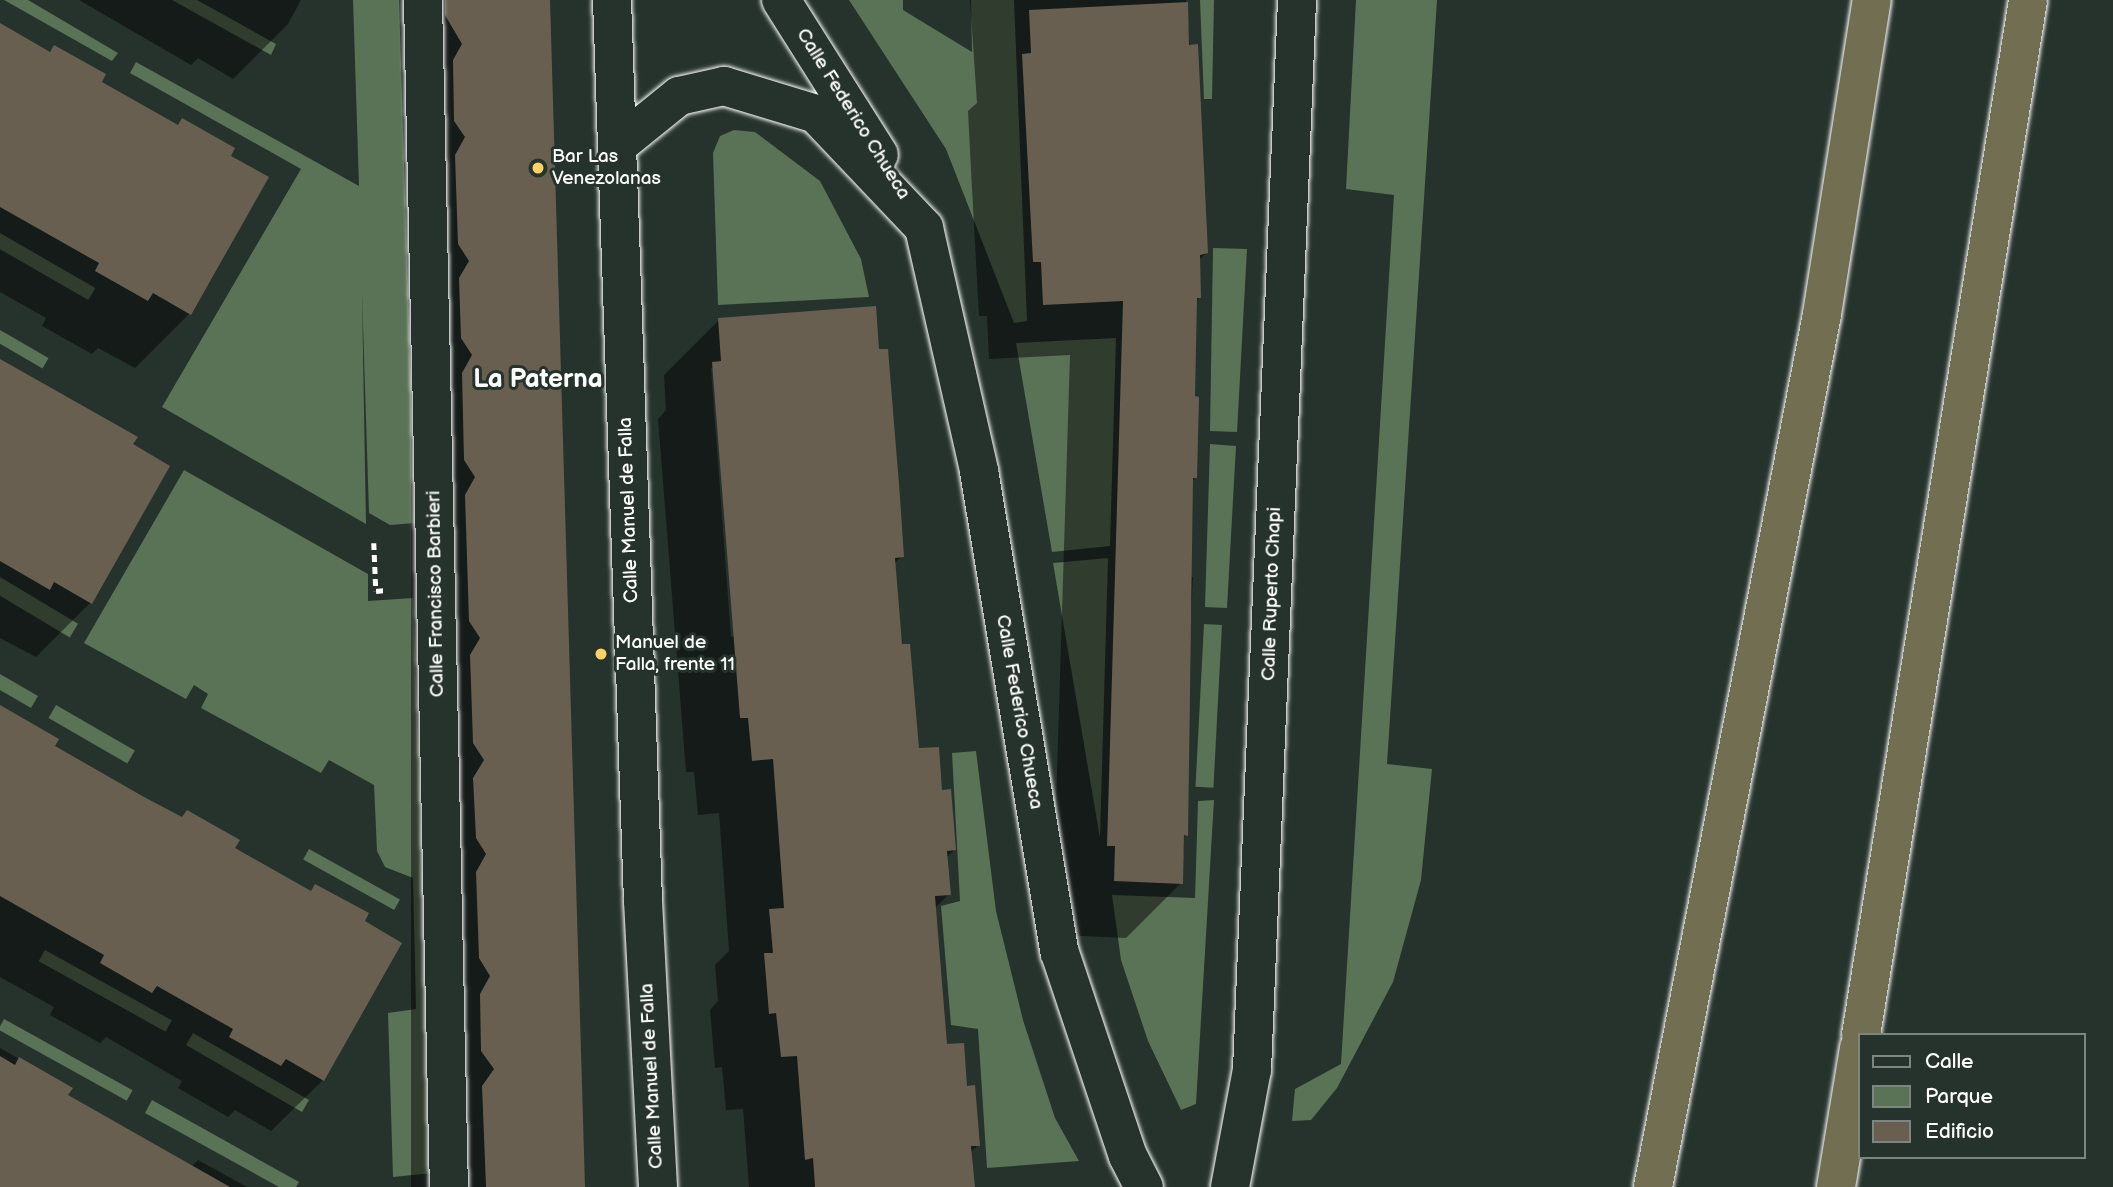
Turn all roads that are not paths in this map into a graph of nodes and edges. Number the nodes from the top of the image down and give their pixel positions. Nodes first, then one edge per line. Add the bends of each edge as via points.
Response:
1 (423, 0) edge
2 (612, 0) edge
3 (781, 0) edge
4 (1297, 0) edge
5 (1872, 0) edge
6 (2028, 0) edge
7 (617, 146) junction
8 (924, 228) junction
9 (1861, 1033) edge
10 (1857, 1060) edge
11 (449, 1187) edge
12 (658, 1187) edge
13 (1144, 1187) edge
14 (1230, 1187) edge
15 (1653, 1187) edge
16 (1836, 1187) edge

1 - 11 street, Calle Francisco Barbieri
2 - 7 street, Calle Manuel de Falla
3 - 8 street, Calle Federico Chueca
4 - 14 street, Calle Ruperto Chapi via 1252,1070
5 - 15 highway via 1822,314
6 - 9 highway
7 - 8 street, Calle Federico Chueca via 679,96 724,86 816,114
7 - 12 street, Calle Manuel de Falla
8 - 13 street, Calle Federico Chueca via 979,471 1060,953 1128,1156
10 - 16 highway

